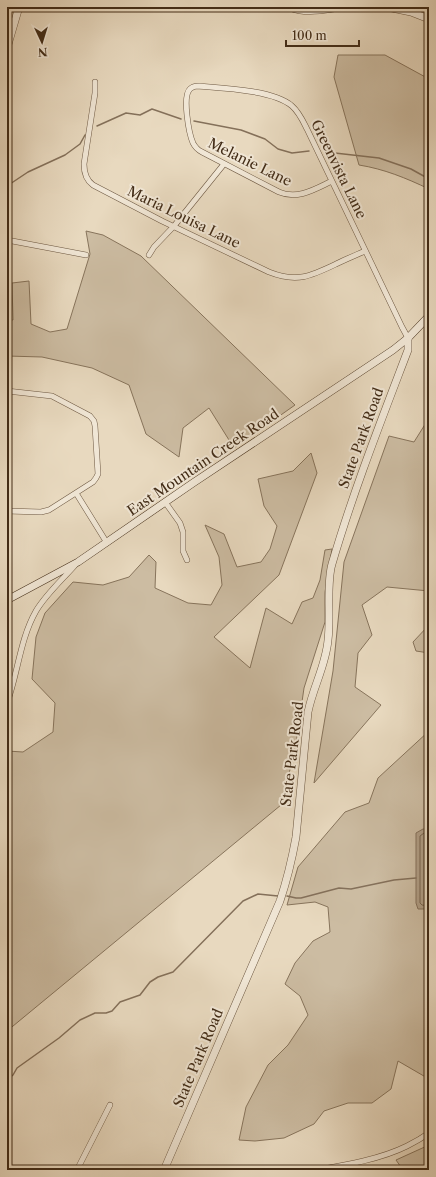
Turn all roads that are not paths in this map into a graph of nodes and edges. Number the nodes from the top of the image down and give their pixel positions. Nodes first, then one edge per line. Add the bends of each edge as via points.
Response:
1 (19, 7) edge
2 (290, 7) edge
3 (342, 7) edge
4 (387, 7) edge
5 (396, 8) edge
6 (429, 19) edge
7 (7, 48) edge
8 (95, 82) dead end
9 (191, 87) joint
10 (224, 164) junction
11 (332, 181) junction
12 (174, 226) junction
13 (7, 240) edge
14 (365, 251) junction
15 (86, 255) dead end
16 (149, 255) dead end
17 (429, 316) edge
18 (408, 338) junction
19 (7, 391) edge
20 (76, 493) junction
21 (165, 502) junction
22 (7, 512) edge
23 (107, 543) junction
24 (187, 560) dead end
25 (78, 562) junction
26 (7, 600) edge
27 (7, 703) edge
28 (110, 1105) dead end
29 (429, 1134) edge
30 (76, 1170) edge
31 (164, 1170) edge
32 (317, 1170) edge

1 - 7 street
2 - 3 street via 307,11
4 - 5 street
5 - 6 street
8 - 12 street, Maria Louisa Lane via 84,164 87,179 99,188
9 - 10 street, Melanie Lane via 186,103 189,132 193,142 196,148
9 - 11 street, Greenvista Lane via 250,91 290,104 299,113
10 - 11 street, Melanie Lane via 289,195 302,194
10 - 12 street
11 - 14 street, Greenvista Lane
12 - 14 street, Maria Louisa Lane via 269,272 285,277 312,275
12 - 16 street
13 - 15 street
14 - 18 street, Greenvista Lane
17 - 18 street
18 - 21 street, East Mountain Creek Road
18 - 31 street, State Park Road via 408,350 331,566 327,650 308,712 296,837 286,882
19 - 20 street via 52,396 93,419 98,474 93,482
20 - 22 street via 41,512
20 - 23 street
21 - 23 street, East Mountain Creek Road
21 - 24 street via 180,523 183,532 183,551
23 - 25 street, East Mountain Creek Road
25 - 26 street, East Mountain Creek Road
25 - 27 street via 35,613
28 - 30 street
29 - 32 street via 394,1151

